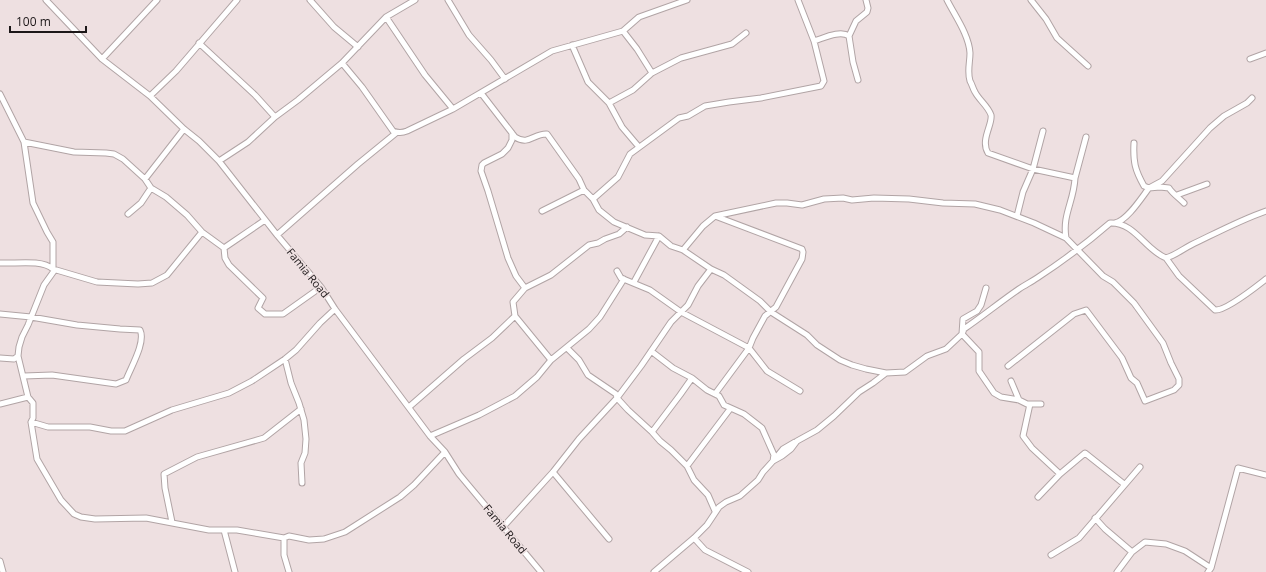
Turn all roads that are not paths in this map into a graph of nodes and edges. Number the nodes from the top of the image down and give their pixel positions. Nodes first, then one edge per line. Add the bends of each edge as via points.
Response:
1 (46, 0) edge
2 (157, 0) edge
3 (237, 0) edge
4 (310, 0) edge
5 (415, 0) edge
6 (448, 0) edge
7 (687, 0) edge
8 (798, 0) edge
9 (866, 0) edge
10 (947, 0) edge
11 (1031, 0) edge
12 (680, 1) edge
13 (386, 17) junction
14 (623, 32) junction
15 (746, 33) dead end
16 (849, 36) junction
17 (814, 41) junction
18 (199, 43) junction
19 (572, 45) junction
20 (358, 47) junction
21 (1266, 53) edge
22 (102, 59) junction
23 (1250, 59) dead end
24 (342, 62) junction
25 (1088, 66) dead end
26 (652, 73) junction
27 (505, 79) junction
28 (858, 80) dead end
29 (481, 93) junction
30 (0, 94) edge
31 (150, 96) junction
32 (1252, 98) dead end
33 (609, 103) junction
34 (453, 109) junction
35 (276, 117) junction
36 (184, 129) junction
37 (1043, 130) dead end
38 (396, 133) junction
39 (512, 133) junction
40 (1086, 137) dead end
41 (24, 142) junction
42 (1134, 143) dead end
43 (639, 147) junction
44 (219, 161) junction
45 (1033, 169) junction
46 (1075, 178) junction
47 (145, 179) junction
48 (1206, 184) dead end
49 (151, 188) junction
50 (1149, 188) junction
51 (584, 190) junction
52 (1177, 195) junction
53 (593, 199) junction
54 (1184, 203) dead end
55 (542, 211) dead end
56 (1266, 211) edge
57 (128, 214) dead end
58 (714, 216) junction
59 (1017, 216) junction
60 (265, 220) junction
61 (1110, 223) junction
62 (627, 227) junction
63 (202, 232) junction
64 (277, 235) junction
65 (659, 236) junction
66 (1066, 238) junction
67 (224, 248) junction
68 (683, 250) junction
69 (1077, 250) junction
70 (1166, 258) junction
71 (0, 263) edge
72 (53, 269) junction
73 (711, 269) junction
74 (617, 271) dead end
75 (624, 279) junction
76 (1266, 279) edge
77 (634, 282) junction
78 (321, 287) junction
79 (525, 288) junction
80 (986, 288) dead end
81 (335, 309) junction
82 (681, 312) junction
83 (771, 312) junction
84 (0, 314) edge
85 (515, 316) junction
86 (31, 317) junction
87 (962, 334) junction
88 (567, 348) junction
89 (749, 348) junction
90 (651, 351) junction
91 (18, 356) junction
92 (0, 358) edge
93 (285, 359) junction
94 (551, 360) junction
95 (1008, 366) dead end
96 (886, 372) junction
97 (24, 376) junction
98 (692, 378) junction
99 (1011, 381) dead end
100 (800, 391) dead end
101 (715, 394) junction
102 (28, 397) junction
103 (617, 398) junction
104 (1018, 400) junction
105 (0, 404) edge
106 (1030, 404) junction
107 (1041, 404) dead end
108 (409, 407) junction
109 (301, 409) junction
110 (730, 409) junction
111 (31, 422) junction
112 (652, 432) junction
113 (430, 436) junction
114 (445, 452) junction
115 (773, 461) junction
116 (687, 466) junction
117 (1140, 467) dead end
118 (553, 472) junction
119 (1060, 474) junction
120 (1266, 475) edge
121 (302, 483) dead end
122 (1124, 484) junction
123 (1038, 497) dead end
124 (715, 511) junction
125 (1095, 518) junction
126 (172, 522) junction
127 (503, 527) junction
128 (224, 530) junction
129 (284, 538) junction
130 (694, 538) junction
131 (609, 539) dead end
132 (1132, 552) junction
133 (1051, 555) dead end
134 (0, 561) edge
135 (1209, 570) edge
136 (3, 572) edge
137 (235, 572) edge
138 (289, 572) edge
139 (541, 572) edge
140 (654, 572) edge
141 (748, 572) edge
142 (1117, 572) edge

1 - 22 street, Famia Road
2 - 22 street
3 - 18 street
4 - 20 street
5 - 13 street
6 - 27 street via 469,35
7 - 12 street
8 - 17 street
9 - 16 street via 867,12 856,21
10 - 45 street via 964,34 970,53 968,71 975,92 992,116 985,149 991,155
11 - 25 street via 1057,38
12 - 14 street via 639,17
13 - 20 street
13 - 34 street via 425,75
14 - 19 street
14 - 26 street
15 - 26 street via 732,44 681,58
16 - 17 street via 840,34
16 - 28 street
17 - 43 street via 824,81 820,86 706,106 679,118
18 - 31 street via 176,71
18 - 35 street
19 - 27 street via 552,51
19 - 33 street via 588,82
20 - 24 street
21 - 23 street
22 - 31 street, Famia Road
24 - 35 street
24 - 38 street
26 - 33 street via 633,90
27 - 29 street
29 - 34 street
29 - 39 street
30 - 41 street
31 - 36 street, Famia Road
32 - 50 street via 1210,128 1162,181
33 - 43 street via 622,127
34 - 38 street via 407,132
35 - 44 street via 248,142
36 - 44 street, Famia Road
36 - 47 street
37 - 45 street
38 - 64 street
39 - 51 street via 524,141 543,133 547,134 579,178
39 - 79 street via 508,148 484,163 481,170 508,258
40 - 46 street
41 - 47 street via 74,152 114,154
41 - 72 street via 31,196 54,242
42 - 50 street via 1137,172 1144,186
43 - 53 street via 630,154 618,176
44 - 60 street, Famia Road
45 - 46 street
45 - 59 street via 1023,192
46 - 66 street via 1070,206 1065,217
47 - 49 street
48 - 52 street
49 - 57 street via 141,203
49 - 63 street via 187,215
50 - 52 street via 1168,188
50 - 61 street via 1130,213 1118,222
51 - 53 street
51 - 55 street
52 - 54 street
53 - 62 street via 599,210 614,222
56 - 70 street via 1245,218
58 - 59 street via 776,204 797,205 843,198 909,199 974,204
58 - 68 street
58 - 83 street via 802,249 802,259
59 - 66 street
60 - 64 street, Famia Road
60 - 67 street
61 - 69 street
61 - 70 street via 1124,225
62 - 65 street via 645,235
62 - 79 street via 619,234 589,245 551,275
63 - 67 street
63 - 72 street via 167,275 152,283 97,282
64 - 78 street, Famia Road
65 - 68 street via 671,246
65 - 77 street
66 - 69 street
67 - 78 street via 229,265 263,298 258,308 265,314 283,314
68 - 73 street
69 - 87 street via 964,329
69 - 95 street via 1134,303 1163,343 1179,384 1174,390 1145,401 1122,358 1086,310 1074,314
70 - 76 street via 1179,276 1215,310 1245,295
71 - 72 street via 23,262 48,265
72 - 86 street
73 - 82 street
73 - 83 street via 739,284
74 - 75 street
75 - 77 street
75 - 88 street via 600,317
77 - 82 street
78 - 81 street, Famia Road
79 - 85 street via 513,302
80 - 87 street via 977,311 963,319
81 - 93 street
81 - 108 street, Famia Road
82 - 89 street
82 - 90 street
83 - 89 street via 765,316
83 - 96 street via 840,360 866,369
84 - 86 street
85 - 94 street
85 - 108 street
86 - 91 street via 22,337
86 - 97 street via 120,330 137,329 142,334 139,351 126,380 116,384 52,375
87 - 96 street via 950,346 927,356 907,371
87 - 104 street via 979,352 979,371 992,391 1001,397
88 - 94 street
88 - 103 street via 579,360 588,375 616,394
89 - 100 street via 767,371
89 - 101 street
90 - 98 street
90 - 103 street
91 - 92 street
91 - 97 street
93 - 109 street
93 - 111 street via 252,382 229,393 172,410 125,431 48,426
94 - 113 street via 537,377 515,396
96 - 115 street via 859,392 812,434 783,449
97 - 102 street
98 - 101 street
98 - 112 street
99 - 104 street
101 - 110 street via 724,406
102 - 105 street
102 - 111 street via 33,403
103 - 112 street
103 - 118 street
104 - 106 street
106 - 107 street
106 - 119 street via 1024,439
108 - 113 street, Famia Road
109 - 121 street via 306,439 301,463
109 - 126 street via 264,438 197,457 164,474
110 - 115 street via 744,414 762,428 774,455
110 - 116 street
111 - 126 street via 37,459 61,500 74,514 95,519 136,518
112 - 116 street
113 - 114 street, Famia Road
114 - 127 street, Famia Road
114 - 129 street via 400,497 345,532 324,540 289,536
115 - 124 street via 758,480 740,496 726,502
116 - 124 street via 694,480 708,494
117 - 122 street
118 - 127 street
118 - 131 street
119 - 122 street via 1085,453
119 - 123 street
120 - 135 street via 1238,468
122 - 125 street
124 - 130 street via 707,525
125 - 132 street
125 - 133 street via 1079,538
126 - 128 street via 209,530
127 - 139 street, Famia Road
128 - 129 street
128 - 137 street
129 - 138 street via 284,555
130 - 140 street
130 - 141 street via 705,550
132 - 135 street via 1145,542 1166,544 1185,551
132 - 142 street
134 - 136 street

